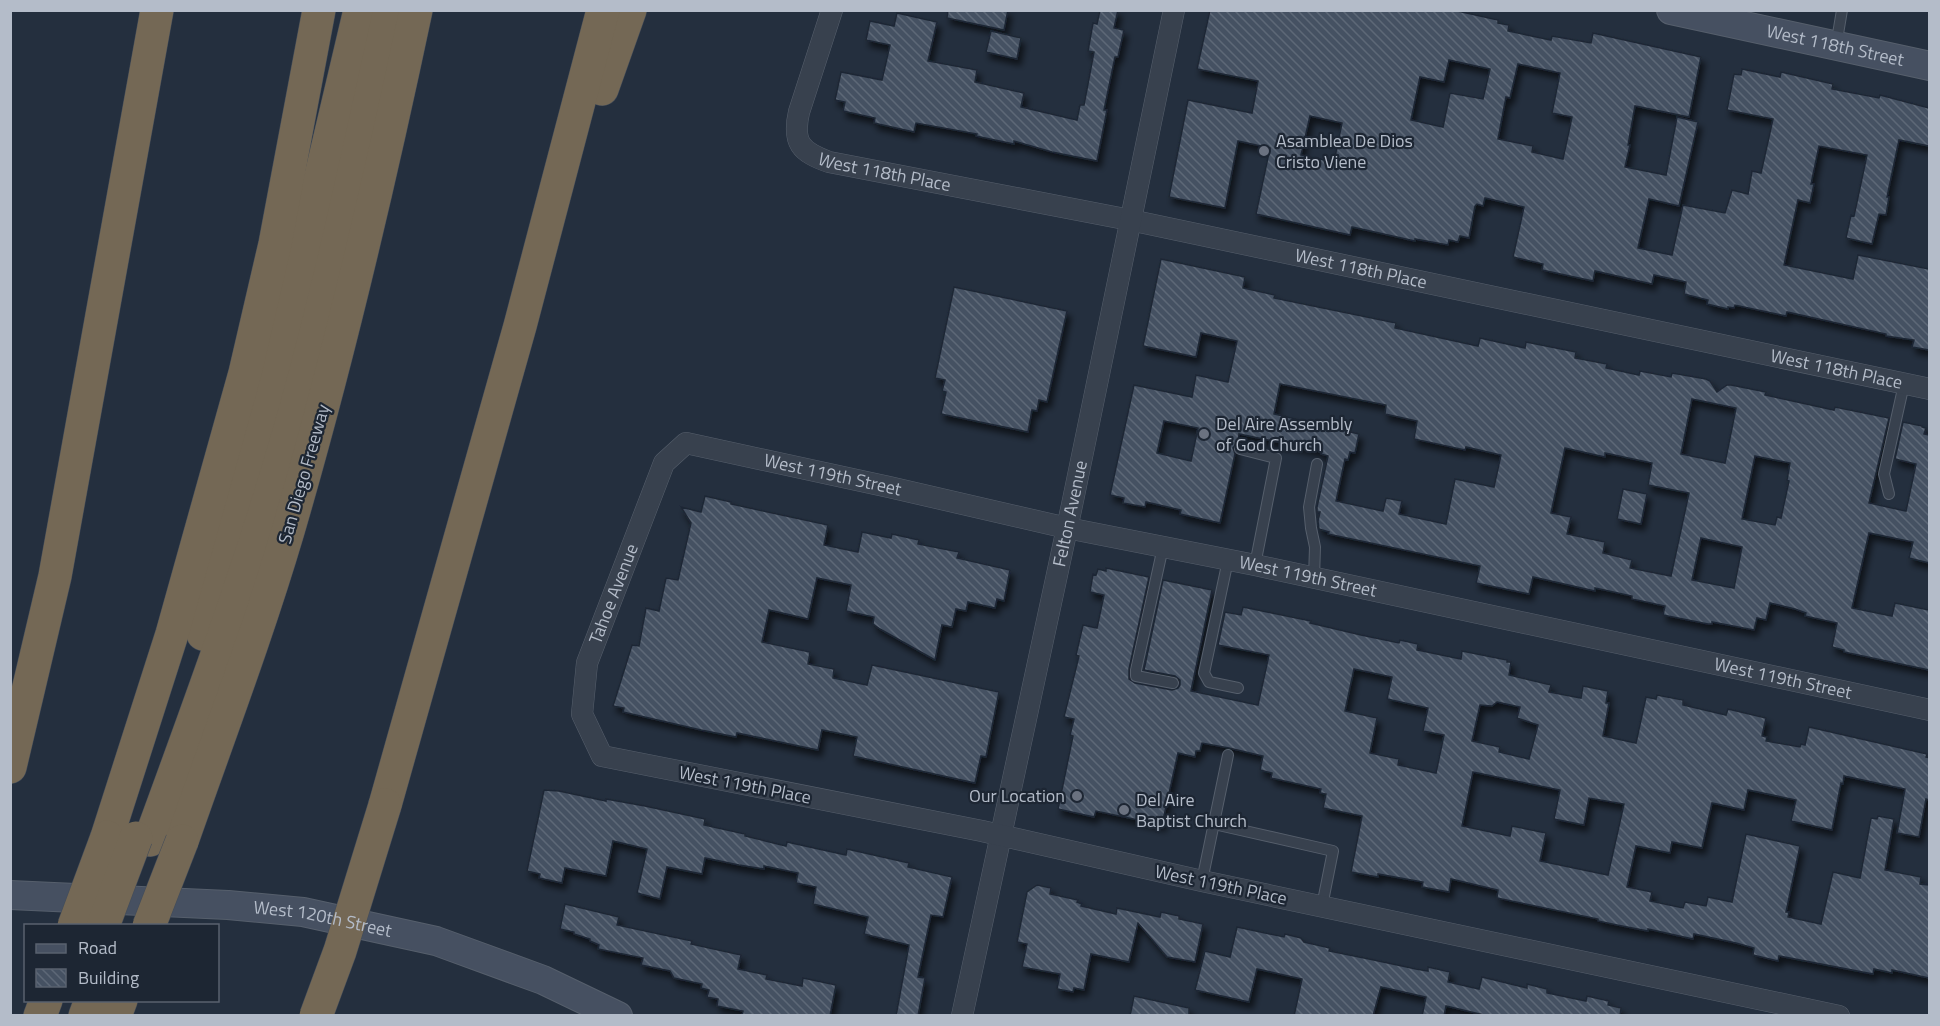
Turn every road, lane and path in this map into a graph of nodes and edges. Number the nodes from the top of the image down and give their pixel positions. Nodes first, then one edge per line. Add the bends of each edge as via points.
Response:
1 (134, 10) edge
2 (157, 10) edge
3 (310, 10) edge
4 (320, 10) edge
5 (360, 10) edge
6 (390, 10) edge
7 (416, 10) edge
8 (433, 10) edge
9 (603, 10) edge
10 (630, 10) edge
11 (832, 10) edge
12 (1174, 10) edge
13 (1671, 10) edge
14 (1842, 10) edge
15 (312, 45) junction
16 (1836, 46) junction
17 (1929, 66) edge
18 (393, 119) junction
19 (129, 169) junction
20 (1130, 220) junction
21 (520, 326) junction
22 (1904, 384) junction
23 (1929, 389) edge
24 (686, 443) joint
25 (1240, 450) dead end
26 (1317, 464) dead end
27 (1889, 494) dead end
28 (1067, 528) junction
29 (1163, 547) junction
30 (1228, 560) junction
31 (1255, 565) junction
32 (1314, 578) junction
33 (1173, 683) dead end
34 (1238, 688) dead end
35 (1929, 710) edge
36 (1228, 755) dead end
37 (602, 756) joint
38 (10, 767) edge
39 (1214, 824) junction
40 (1000, 835) junction
41 (144, 839) junction
42 (1202, 881) junction
43 (10, 895) edge
44 (1322, 906) junction
45 (76, 924) edge
46 (105, 924) edge
47 (121, 924) edge
48 (149, 924) edge
49 (316, 1016) edge
50 (618, 1016) edge
51 (962, 1016) edge
52 (1839, 1016) edge

1 - 19 highway
2 - 19 highway
3 - 15 highway
4 - 15 highway, San Diego Freeway
5 - 41 highway via 271,387
6 - 41 highway via 295,411 231,619
7 - 18 highway, San Diego Freeway
8 - 18 highway
9 - 21 highway
10 - 21 highway
11 - 20 street, West 118th Place via 795,129 810,155 829,162
12 - 20 street, Felton Avenue
13 - 16 main road, West 118th Street
14 - 16 lane
15 - 41 highway, San Diego Freeway via 275,244 245,373 172,634
16 - 17 main road, West 118th Street
18 - 41 highway, San Diego Freeway via 330,383 239,681
19 - 38 highway via 56,576
20 - 22 street, West 118th Place
20 - 28 street, Felton Avenue
21 - 49 highway, bridge via 385,805
22 - 23 street, West 118th Place
22 - 27 lane via 1884,474
24 - 28 street, West 119th Street
24 - 37 street, Tahoe Avenue via 664,463 587,663 582,714
25 - 31 lane via 1276,458
26 - 32 lane via 1309,507 1316,547
28 - 29 street, West 119th Street
28 - 40 street, Felton Avenue
29 - 30 street, West 119th Street
29 - 33 lane via 1136,670 1137,676
30 - 31 street, West 119th Street
30 - 34 lane via 1204,673 1209,682
31 - 32 street, West 119th Street
32 - 35 street, West 119th Street
36 - 39 lane
37 - 40 street, West 119th Place
39 - 42 lane
39 - 44 lane via 1333,850
40 - 42 street, West 119th Place
40 - 51 street, Felton Avenue
41 - 45 highway, San Diego Freeway, bridge
41 - 46 highway, bridge
41 - 47 highway
41 - 48 highway, San Diego Freeway, bridge
42 - 44 street, West 119th Place
43 - 50 main road, West 120th Street via 303,912 436,940 543,981
44 - 52 street, West 119th Place

